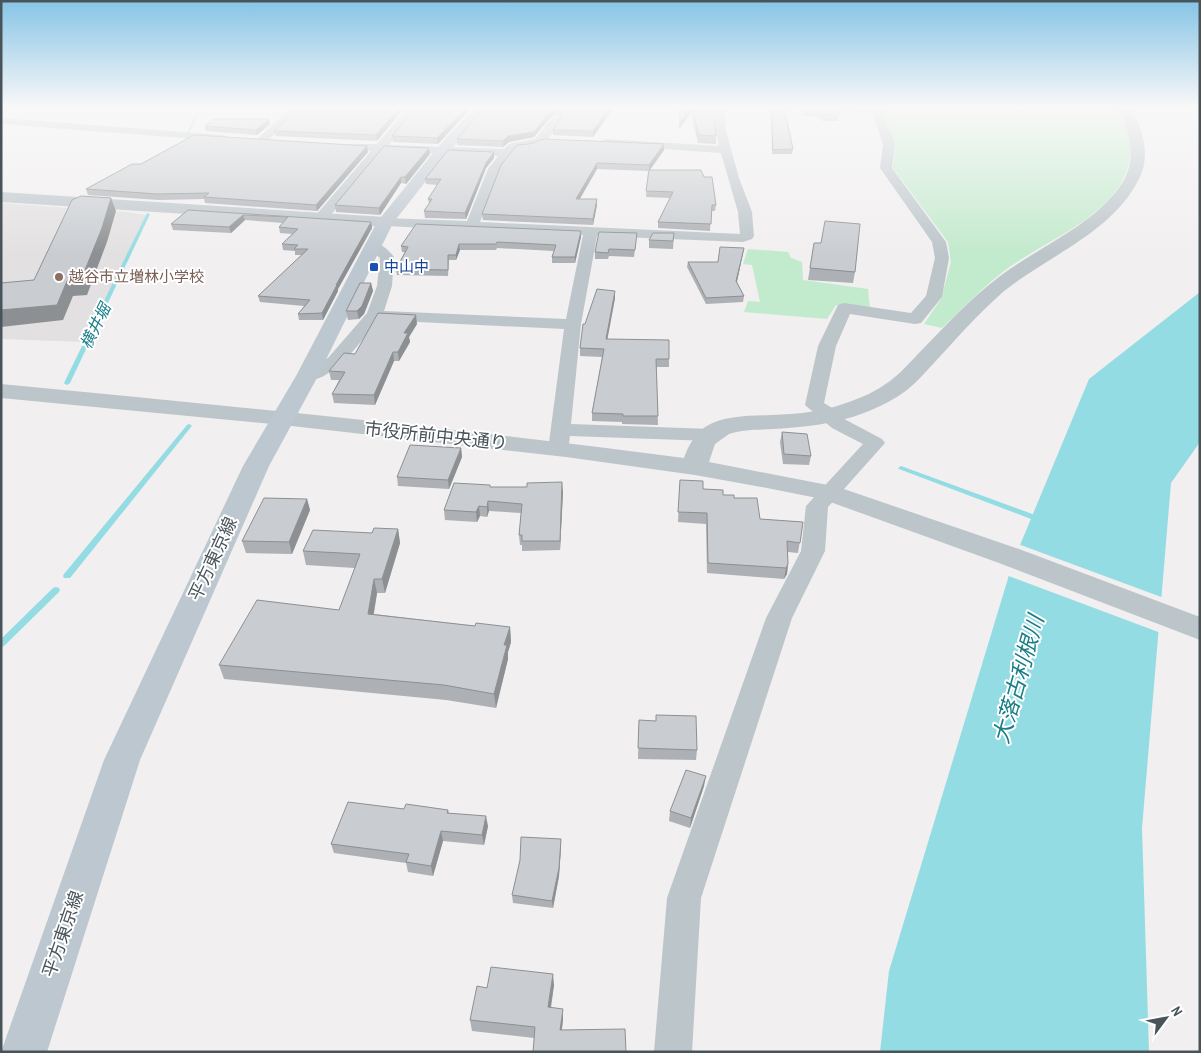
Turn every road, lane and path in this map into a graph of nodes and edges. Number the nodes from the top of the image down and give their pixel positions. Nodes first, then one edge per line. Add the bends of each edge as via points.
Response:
1 (372, 156) edge
2 (437, 156) edge
3 (504, 156) edge
4 (727, 156) edge
5 (887, 156) edge
6 (1137, 156) edge
7 (1, 197) edge
8 (321, 218) junction
9 (385, 222) junction
10 (472, 225) junction
11 (591, 231) junction
12 (373, 246) junction
13 (374, 314) junction
14 (573, 324) junction
15 (307, 376) junction
16 (1, 391) edge
17 (830, 415) junction
18 (283, 418) junction
19 (710, 435) junction
20 (559, 440) junction
21 (695, 467) junction
22 (829, 493) junction
23 (1200, 629) edge
24 (24, 1052) edge
25 (673, 1052) edge

1 - 8 street
2 - 9 main road, 平方東京線
3 - 10 street via 494,169
4 - 11 street via 745,212 747,236
5 - 17 street via 886,168 939,242 942,258 939,280 934,297 915,319 844,308 827,346 814,406
6 - 17 street via 1136,170 1130,182 1108,212 1002,283 901,384 854,408
7 - 8 street
8 - 9 street
9 - 10 street
9 - 12 main road, 平方東京線
10 - 11 street
11 - 14 street
12 - 13 street via 387,257 387,282
12 - 15 main road, 平方東京線
13 - 14 street
13 - 15 street via 334,362
14 - 20 street
15 - 18 main road, 平方東京線
16 - 18 street, 市役所前中央通り
17 - 19 street via 736,424
17 - 22 street via 839,424 875,443
18 - 20 street, 市役所前中央通り
18 - 24 main road, 平方東京線 via 256,466 122,760
19 - 20 street
19 - 21 street via 699,449
20 - 21 street, 市役所前中央通り
21 - 22 street, 市役所前中央通り
22 - 23 street, 市役所前中央通り via 1010,556
22 - 25 street via 817,506 813,551 780,618 684,898

